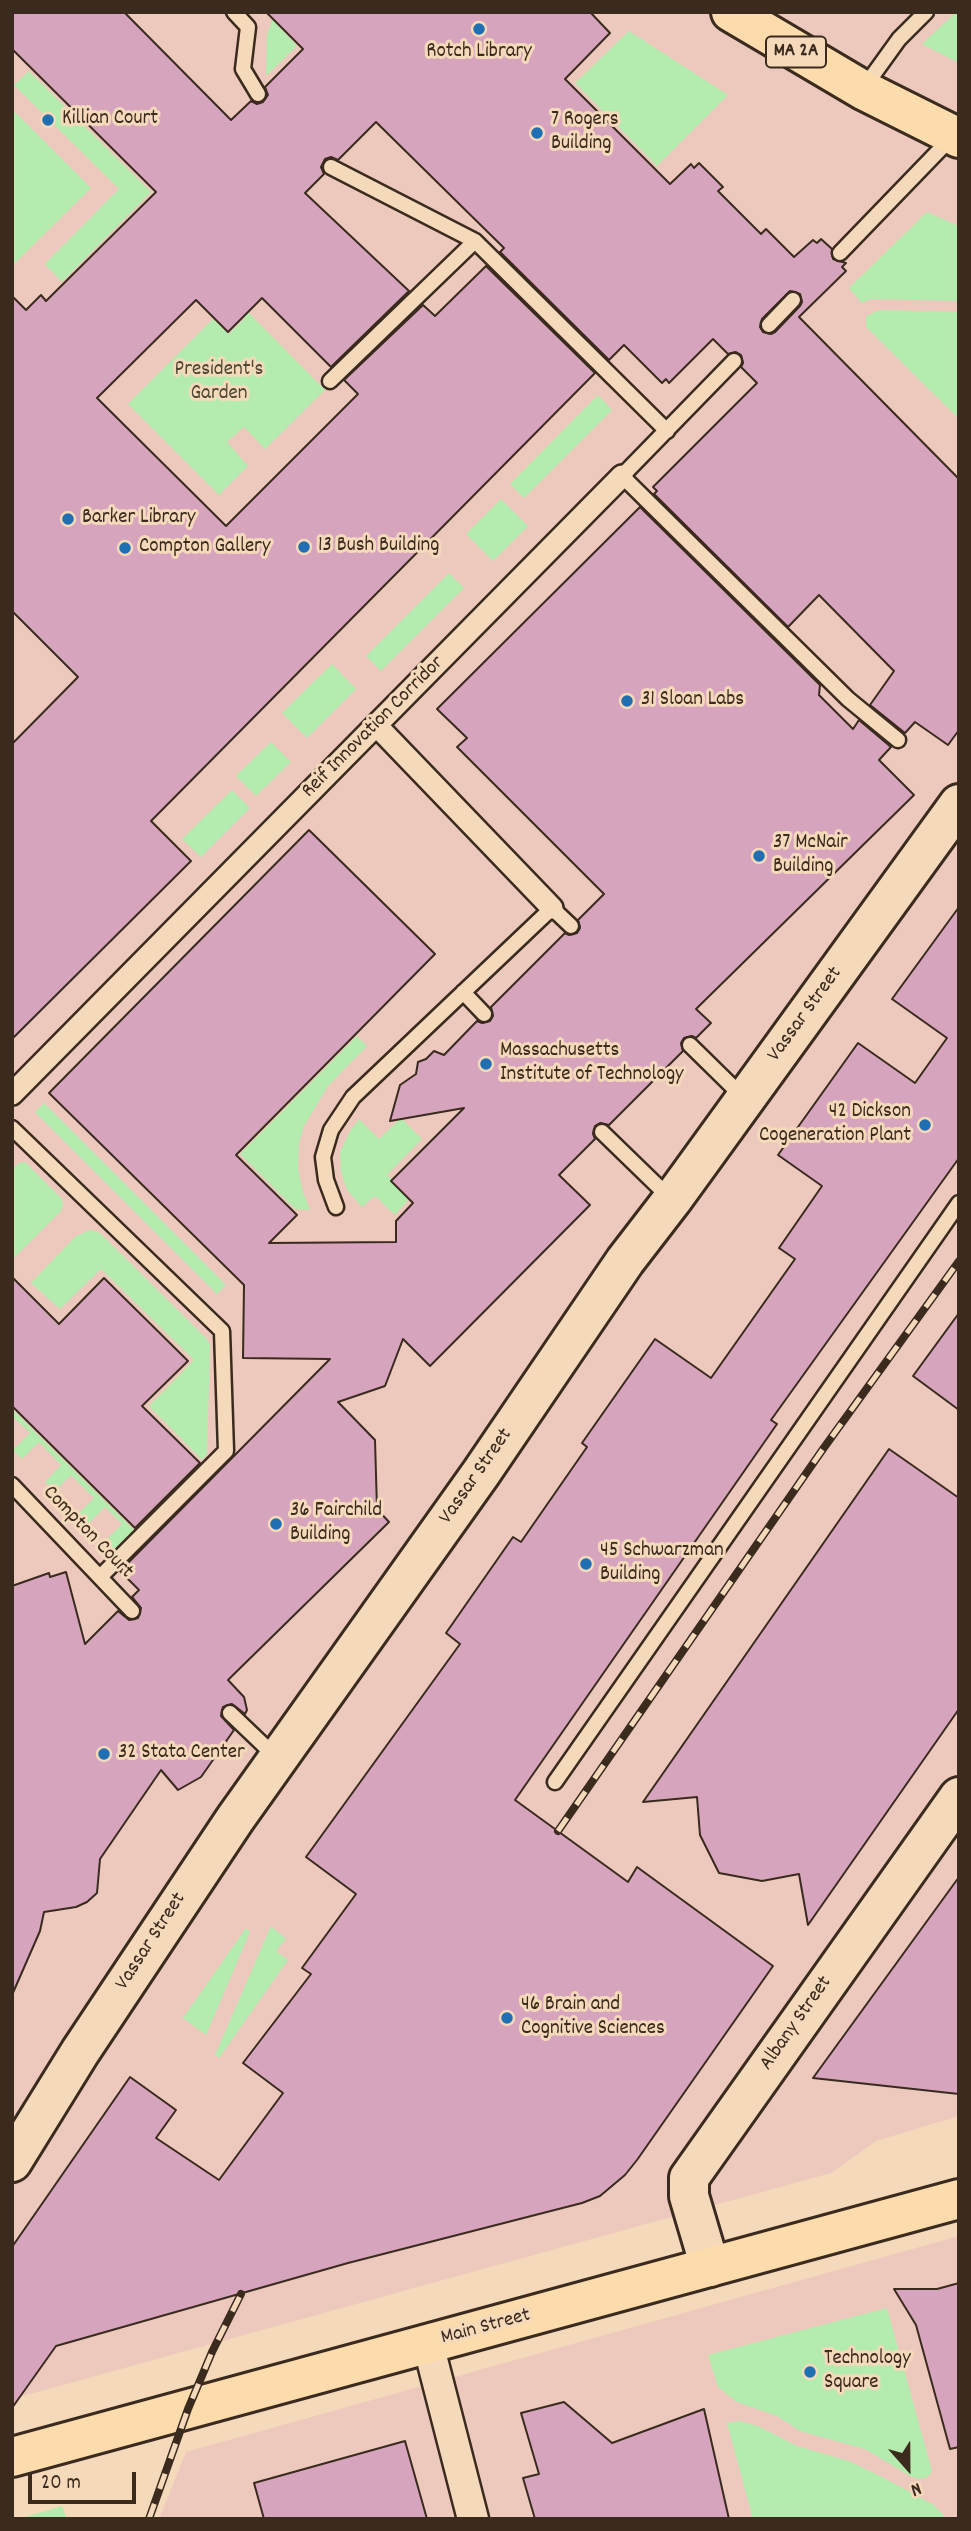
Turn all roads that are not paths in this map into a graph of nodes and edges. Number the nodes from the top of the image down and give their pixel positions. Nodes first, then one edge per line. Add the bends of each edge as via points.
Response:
1 (234, 12) edge
2 (730, 12) edge
3 (926, 12) edge
4 (863, 90) junction
5 (258, 94) dead end
6 (956, 137) edge
7 (331, 167) dead end
8 (474, 241) junction
9 (840, 253) dead end
10 (793, 300) dead end
11 (769, 326) dead end
12 (734, 361) dead end
13 (330, 381) dead end
14 (667, 431) junction
15 (622, 476) junction
16 (376, 725) junction
17 (898, 740) dead end
18 (959, 804) edge
19 (552, 908) junction
20 (571, 926) dead end
21 (463, 992) junction
22 (484, 1014) dead end
23 (690, 1045) dead end
24 (12, 1094) edge
25 (745, 1099) junction
26 (12, 1128) edge
27 (601, 1132) dead end
28 (672, 1200) junction
29 (959, 1203) edge
30 (336, 1207) dead end
31 (12, 1485) edge
32 (101, 1576) junction
33 (132, 1611) dead end
34 (230, 1713) dead end
35 (278, 1759) junction
36 (555, 1782) dead end
37 (959, 1797) edge
38 (12, 2162) edge
39 (959, 2199) edge
40 (710, 2267) junction
41 (428, 2344) junction
42 (12, 2457) edge
43 (473, 2519) edge

1 - 5 lane via 248,27 243,69
2 - 4 main road, MA 2A
3 - 4 lane via 899,39
4 - 6 main road, MA 2A
6 - 9 lane
7 - 8 lane
8 - 13 lane
8 - 14 lane
10 - 11 lane
12 - 14 lane, Reif Innovation Corridor
14 - 15 lane, Reif Innovation Corridor
15 - 16 street, Reif Innovation Corridor
15 - 17 lane via 848,699
16 - 19 street
16 - 24 street, Reif Innovation Corridor
18 - 25 main road, Vassar Street
19 - 20 lane
19 - 21 lane
21 - 22 lane
21 - 30 lane via 353,1097 331,1130 323,1157
23 - 25 lane
25 - 28 main road, Vassar Street
26 - 32 lane via 222,1331 226,1451
27 - 28 lane
28 - 35 main road, Vassar Street
29 - 36 lane
31 - 32 lane, Compton Court
32 - 33 lane, Compton Court
34 - 35 lane
35 - 38 main road, Vassar Street via 193,1878
37 - 40 main road, Albany Street via 690,2178 690,2196
39 - 40 main road, Main Street
40 - 41 main road, Main Street
41 - 42 main road, Main Street
41 - 43 street

